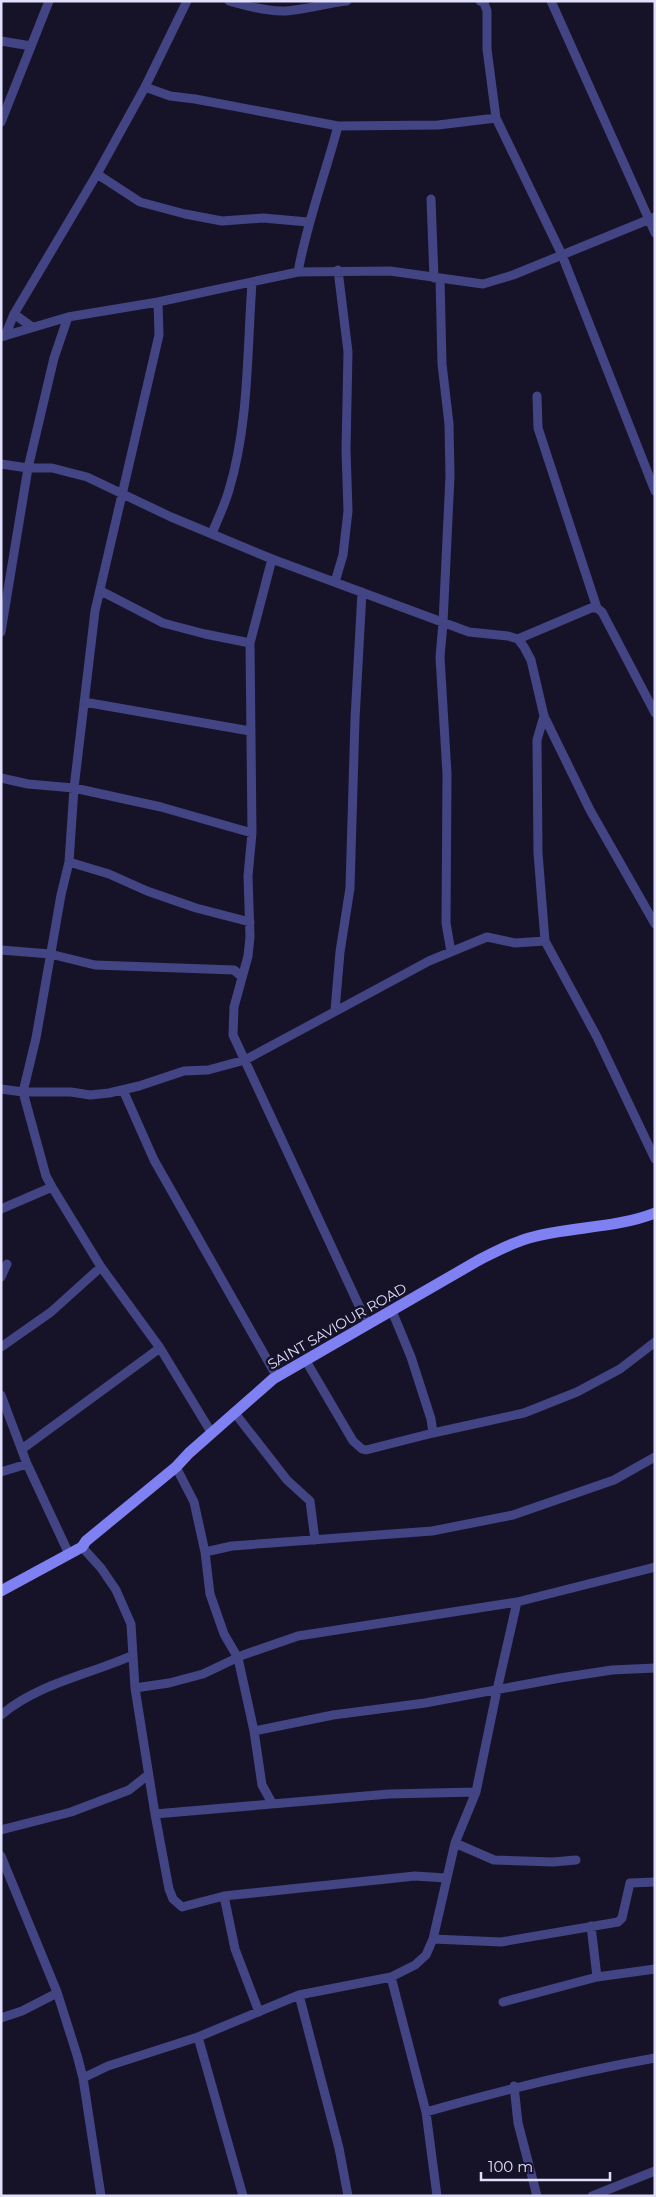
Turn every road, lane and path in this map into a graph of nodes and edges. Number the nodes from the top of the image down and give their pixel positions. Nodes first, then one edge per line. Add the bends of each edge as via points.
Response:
1 (49, 1) edge
2 (187, 1) edge
3 (229, 1) edge
4 (347, 1) edge
5 (480, 1) edge
6 (551, 1) edge
7 (1, 41) edge
8 (31, 46) junction
9 (145, 87) junction
10 (496, 118) junction
11 (1, 122) edge
12 (338, 126) junction
13 (97, 174) junction
14 (431, 199) dead end
15 (652, 218) edge
16 (308, 222) junction
17 (655, 234) edge
18 (562, 255) junction
19 (338, 270) junction
20 (298, 272) junction
21 (437, 278) junction
22 (252, 283) junction
23 (158, 302) junction
24 (14, 314) junction
25 (68, 316) junction
26 (32, 327) junction
27 (3, 337) edge
28 (537, 396) dead end
29 (1, 464) edge
30 (28, 468) junction
31 (655, 491) edge
32 (123, 492) junction
33 (212, 533) junction
34 (272, 559) junction
35 (336, 582) junction
36 (101, 591) junction
37 (362, 592) junction
38 (596, 608) junction
39 (443, 623) junction
40 (1, 632) edge
41 (518, 639) junction
42 (250, 643) junction
43 (84, 702) junction
44 (655, 713) edge
45 (544, 716) junction
46 (250, 731) junction
47 (1, 778) edge
48 (74, 788) junction
49 (252, 833) junction
50 (70, 862) junction
51 (250, 922) junction
52 (655, 924) edge
53 (545, 941) junction
54 (1, 950) edge
55 (451, 952) junction
56 (50, 954) junction
57 (242, 978) junction
58 (335, 1010) junction
59 (244, 1060) junction
60 (1, 1089) edge
61 (123, 1090) junction
62 (23, 1092) junction
63 (655, 1158) edge
64 (52, 1187) junction
65 (1, 1209) edge
66 (655, 1213) edge
67 (7, 1264) dead end
68 (101, 1267) junction
69 (1, 1277) edge
70 (392, 1311) junction
71 (368, 1325) junction
72 (655, 1342) edge
73 (1, 1347) edge
74 (160, 1348) junction
75 (306, 1360) junction
76 (277, 1377) junction
77 (1, 1395) edge
78 (234, 1412) junction
79 (211, 1432) junction
80 (433, 1433) junction
81 (22, 1449) junction
82 (655, 1457) edge
83 (27, 1464) junction
84 (176, 1467) junction
85 (1, 1472) edge
86 (315, 1540) junction
87 (82, 1547) junction
88 (205, 1552) junction
89 (69, 1554) junction
90 (655, 1567) edge
91 (1, 1591) edge
92 (517, 1602) junction
93 (133, 1655) junction
94 (238, 1658) junction
95 (655, 1668) edge
96 (135, 1688) junction
97 (497, 1690) junction
98 (1, 1715) edge
99 (254, 1731) junction
100 (148, 1775) junction
101 (476, 1792) junction
102 (272, 1803) junction
103 (155, 1814) junction
104 (1, 1830) edge
105 (455, 1843) junction
106 (1, 1856) edge
107 (576, 1860) dead end
108 (446, 1878) junction
109 (655, 1882) edge
110 (224, 1896) junction
111 (591, 1926) junction
112 (433, 1938) junction
113 (655, 1969) edge
114 (391, 1977) junction
115 (597, 1977) junction
116 (58, 1993) junction
117 (299, 1995) junction
118 (503, 2002) dead end
119 (259, 2012) junction
120 (1, 2018) edge
121 (198, 2037) junction
122 (655, 2058) edge
123 (84, 2078) junction
124 (514, 2086) junction
125 (426, 2112) junction
126 (655, 2171) edge
127 (102, 2196) edge
128 (243, 2196) edge
129 (348, 2196) edge
130 (437, 2196) edge
131 (537, 2196) edge
132 (592, 2196) edge

1 - 8 street
2 - 9 street
3 - 4 street via 282,11
5 - 10 street via 487,11 487,49
6 - 15 street
7 - 8 street
8 - 11 street
9 - 12 street via 170,96
9 - 13 street
10 - 12 street via 438,125
10 - 18 street
12 - 16 street via 323,183
13 - 16 street via 140,202 186,214 222,221 264,218
13 - 24 street
14 - 21 street
15 - 17 street
15 - 18 street
16 - 20 street
18 - 21 street via 483,284
18 - 31 street
19 - 20 street
19 - 21 street via 390,271
19 - 35 street via 348,352 348,511
20 - 22 street
21 - 39 street via 450,476
22 - 23 street
22 - 33 street via 239,442 229,490
23 - 25 street
23 - 32 street via 159,335
24 - 26 street
24 - 27 street
25 - 26 street
25 - 30 street via 54,358
26 - 27 street
28 - 38 street via 538,428
29 - 30 street
30 - 32 street via 69,471
30 - 40 street
32 - 33 street via 171,517
32 - 36 street
33 - 34 street
34 - 35 street
34 - 42 street
35 - 37 street
36 - 42 street via 164,623
36 - 43 street via 95,611
37 - 39 street
37 - 58 street via 350,888
38 - 41 street
38 - 44 street via 602,612 622,647
39 - 41 street via 469,632
39 - 55 street via 440,658 447,774 445,892
41 - 45 street via 531,660
42 - 46 street
43 - 46 street
43 - 48 street
45 - 52 street via 590,810
45 - 53 street via 537,740 538,853
46 - 49 street
47 - 48 street
48 - 49 street via 161,807
48 - 50 street
49 - 51 street via 248,876
50 - 51 street via 196,908
50 - 56 street
51 - 57 street via 248,956
53 - 55 street via 515,943 487,937
53 - 63 street via 597,1037
54 - 56 street
55 - 58 street
56 - 57 street via 95,965 234,970
56 - 62 street
57 - 59 street via 234,1007 232,1035
58 - 59 street
59 - 61 street via 208,1070 184,1070
59 - 71 street
60 - 62 street
61 - 62 street via 90,1095
61 - 76 street via 154,1160
62 - 64 street via 46,1176
64 - 65 street
64 - 68 street
66 - 70 street, SAINT SAVIOUR ROAD via 639,1220 530,1238 506,1246
67 - 69 street
68 - 73 street via 51,1312
68 - 74 street
70 - 71 street, SAINT SAVIOUR ROAD
70 - 80 street via 411,1357
71 - 75 street, SAINT SAVIOUR ROAD
72 - 80 street via 620,1369 577,1392 524,1414
74 - 79 street
74 - 81 street
75 - 76 street, SAINT SAVIOUR ROAD
75 - 80 street via 353,1441 362,1449
76 - 78 street, SAINT SAVIOUR ROAD
77 - 81 street
78 - 79 street, SAINT SAVIOUR ROAD
78 - 86 street via 288,1480 310,1501
79 - 84 street, SAINT SAVIOUR ROAD
81 - 83 street
82 - 86 street via 614,1480 513,1515 432,1531
83 - 85 street
83 - 89 street
84 - 87 street, SAINT SAVIOUR ROAD
84 - 88 street via 194,1502
86 - 88 street via 232,1546
87 - 89 street, SAINT SAVIOUR ROAD
87 - 93 street via 116,1590 132,1624
88 - 94 street via 212,1601 224,1634
89 - 91 street, SAINT SAVIOUR ROAD
90 - 92 street
92 - 94 street via 298,1636
92 - 97 street
93 - 96 street
93 - 98 street via 35,1693
94 - 96 street via 203,1674
94 - 99 street
95 - 97 street via 612,1670
96 - 100 street
97 - 99 street via 333,1715
97 - 101 street
99 - 102 street via 262,1785
100 - 103 street
100 - 104 street via 129,1790 71,1812
101 - 102 street via 389,1794
101 - 105 street
102 - 103 street
103 - 110 street via 169,1890 177,1904 186,1907
105 - 107 street via 494,1860
105 - 108 street
106 - 116 street
108 - 110 street via 415,1876
108 - 112 street
109 - 111 street via 630,1883 622,1918 618,1922
110 - 119 street via 235,1949
111 - 112 street via 501,1942
111 - 115 street
112 - 114 street via 426,1956
113 - 115 street
114 - 117 street
114 - 125 street
115 - 118 street
116 - 120 street
116 - 123 street
117 - 119 street
117 - 129 street via 339,2148
119 - 121 street
121 - 123 street via 108,2066
121 - 128 street
122 - 124 street
123 - 127 street
124 - 125 street
124 - 131 street via 518,2123
125 - 130 street
126 - 132 street

